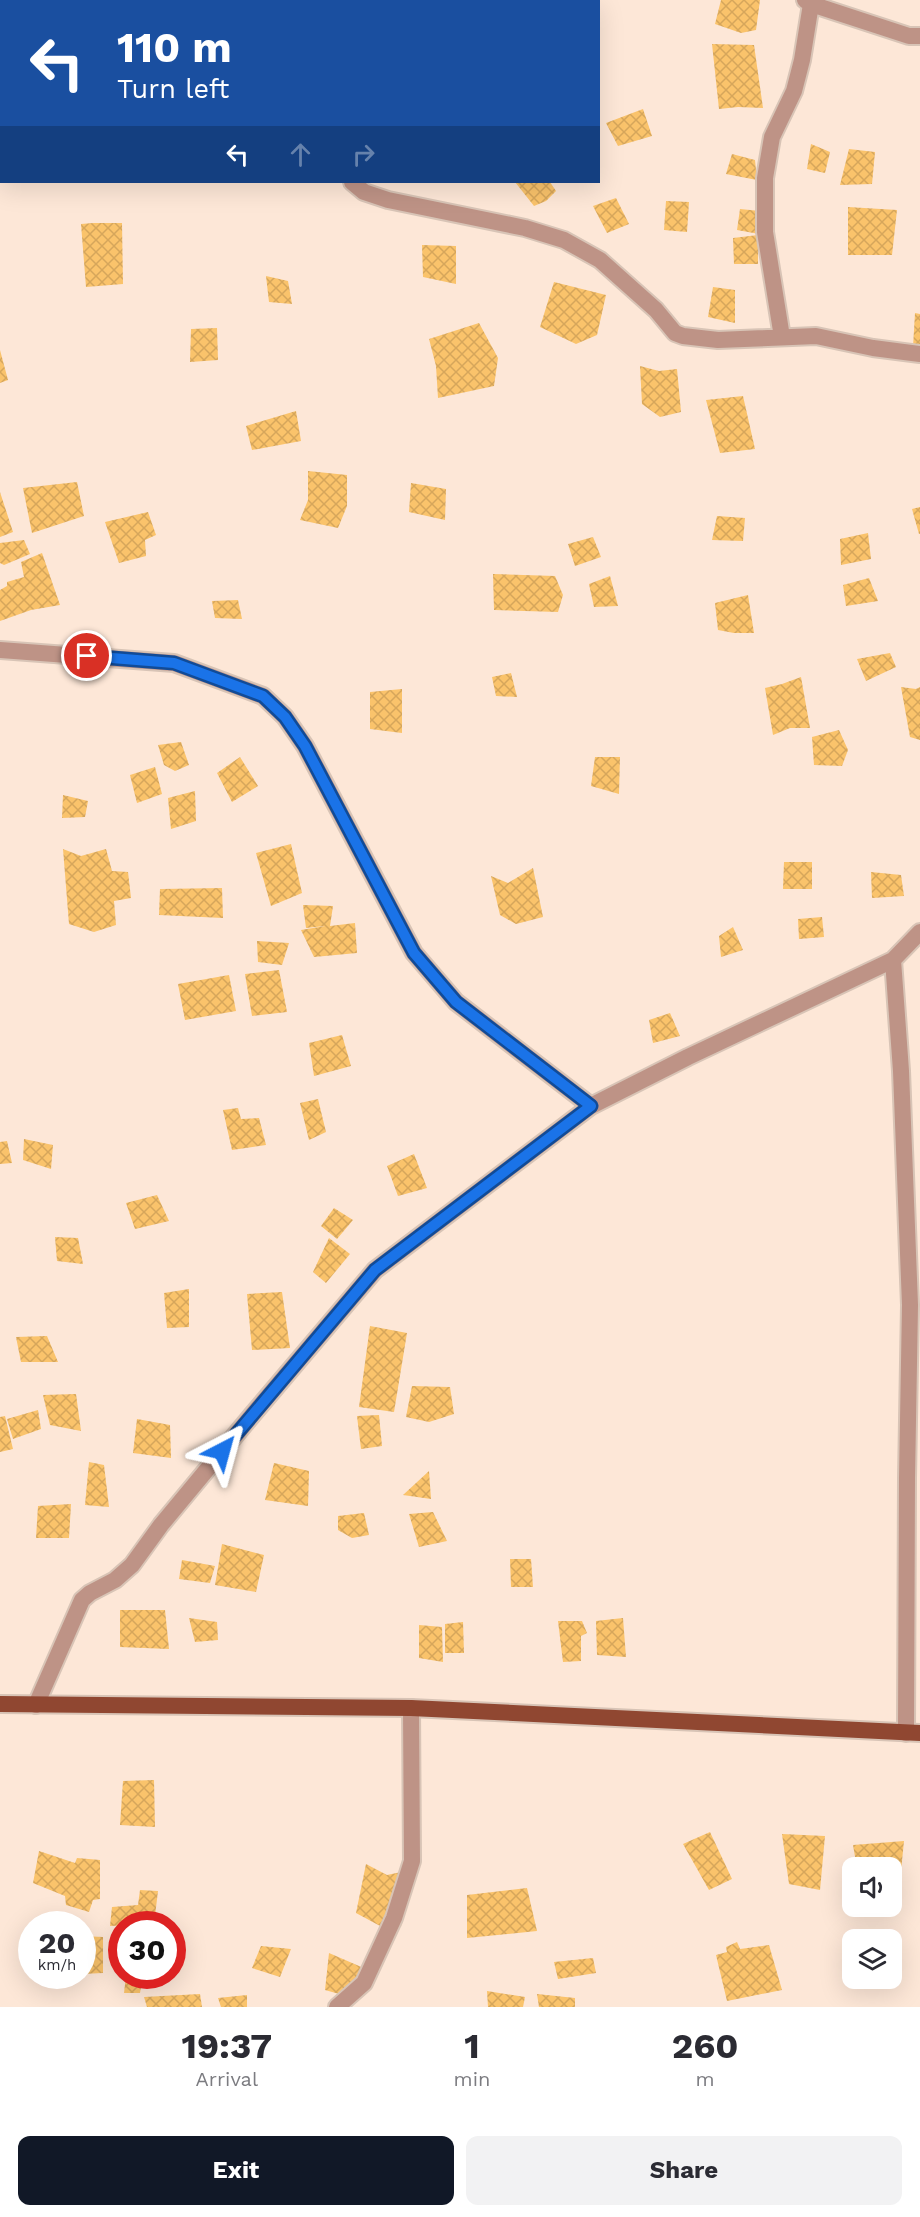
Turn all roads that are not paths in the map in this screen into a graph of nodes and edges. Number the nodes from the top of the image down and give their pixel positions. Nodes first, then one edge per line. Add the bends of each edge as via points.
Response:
1 (808, 2) edge
2 (920, 36) edge
3 (353, 183) edge
4 (782, 337) junction
5 (920, 354) edge
6 (0, 650) edge
7 (920, 932) edge
8 (893, 960) junction
9 (591, 1106) junction
10 (915, 1304) edge
11 (0, 1704) edge
12 (36, 1705) junction
13 (411, 1708) junction
14 (913, 1733) edge
15 (337, 2007) edge

1 - 2 street via 909,36
1 - 4 street via 802,60 794,91 772,137 765,178 765,231
3 - 4 street via 364,192 388,200 525,228 564,240 600,260 656,310 675,333 683,336 718,340
4 - 5 street via 816,336
6 - 9 street via 174,663 263,696 285,717 305,746 414,953 456,1002
7 - 8 street
8 - 9 street
8 - 10 street
9 - 12 street via 375,1270 245,1423 132,1565 82,1600
10 - 14 street via 906,1490
11 - 12 main road
12 - 13 main road
13 - 14 main road
13 - 15 street via 412,1861 394,1918 364,1983

